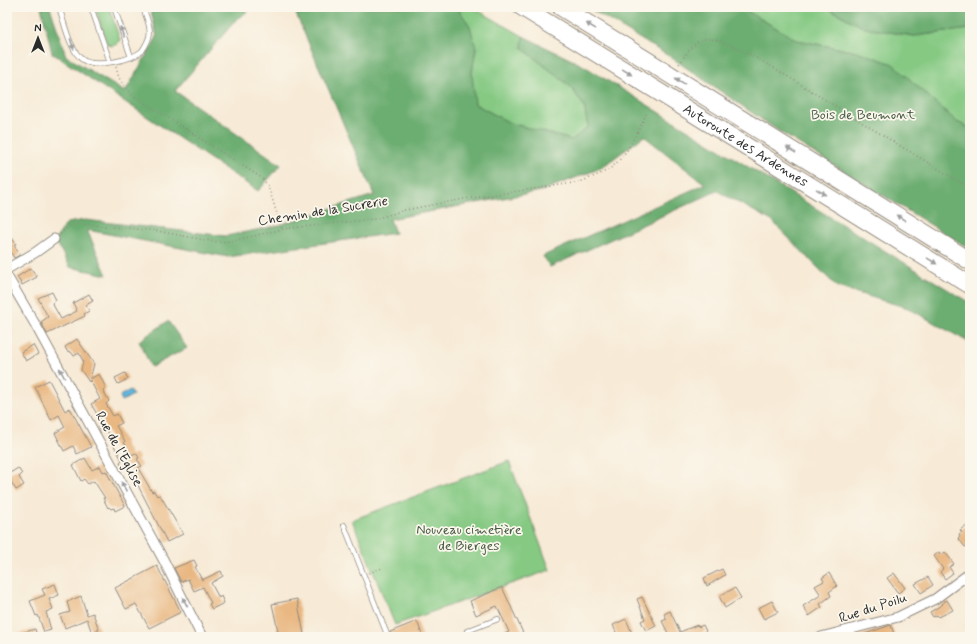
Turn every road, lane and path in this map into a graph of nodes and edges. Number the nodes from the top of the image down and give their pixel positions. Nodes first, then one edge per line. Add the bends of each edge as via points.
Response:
1 (59, 7) edge
2 (91, 7) edge
3 (114, 7) edge
4 (143, 7) edge
5 (522, 7) edge
6 (561, 7) edge
7 (131, 57) junction
8 (112, 62) junction
9 (679, 64) dead end
10 (647, 112) dead end
11 (970, 188) edge
12 (282, 228) junction
13 (54, 239) joint
14 (970, 261) edge
15 (7, 269) edge
16 (7, 276) edge
17 (970, 285) edge
18 (344, 525) dead end
19 (382, 568) dead end
20 (970, 573) edge
21 (364, 575) junction
22 (498, 618) dead end
23 (202, 637) edge
24 (388, 637) edge
25 (470, 637) edge
26 (822, 637) edge

1 -> 8 lane via 74,50 82,60 100,64
2 - 8 lane
7 -> 3 lane
4 - 7 lane via 150,30 149,39 142,51
5 -> 17 highway, Autoroute des Ardennes
14 -> 6 highway, Autoroute des Ardennes
7 - 8 lane
8 - 12 path via 119,78 131,94 262,178 268,186
9 - 11 path via 690,48 698,43 708,39 720,40 760,60
10 - 12 path, Chemin de la Sucrerie via 618,162 609,169 580,182 464,199 375,219
12 - 13 path, Chemin de la Sucrerie via 221,242 158,231 78,224 65,228
13 - 15 street
23 -> 16 street, Rue de l'Eglise via 163,559
18 - 21 lane
19 - 21 path
20 - 26 street, Rue du Poilu via 935,599 898,617
21 - 24 lane
22 - 25 lane via 467,631

